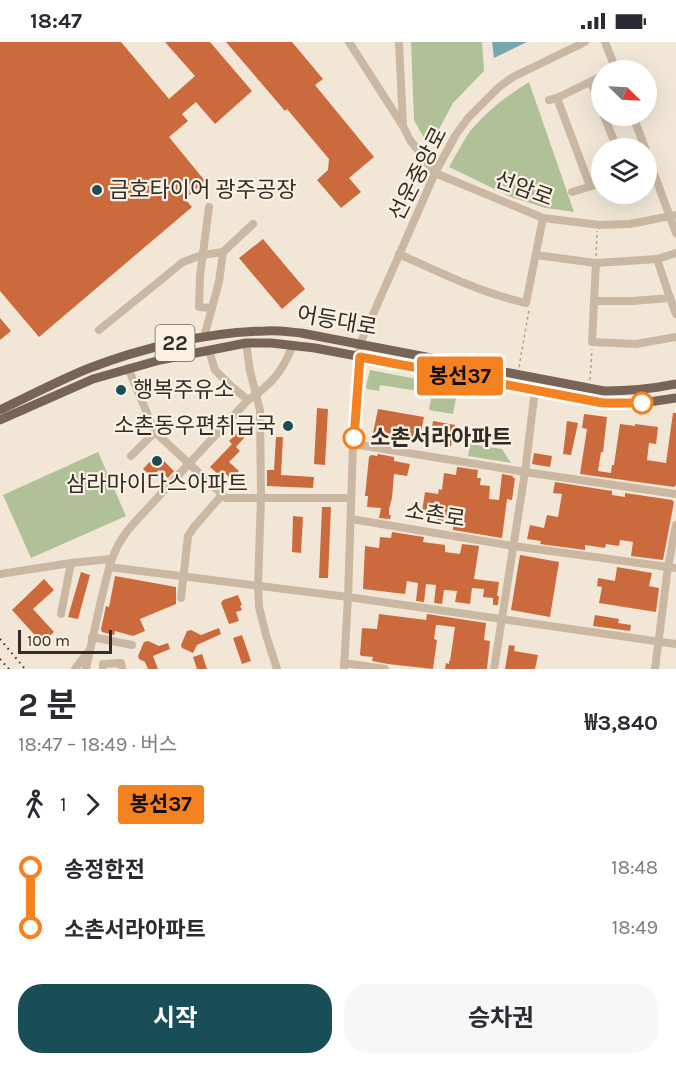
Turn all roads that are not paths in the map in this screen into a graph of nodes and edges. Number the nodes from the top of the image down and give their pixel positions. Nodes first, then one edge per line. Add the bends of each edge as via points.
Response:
1 (349, 42) edge
2 (399, 42) edge
3 (585, 42) edge
4 (605, 42) edge
5 (611, 60) edge
6 (591, 82) edge
7 (404, 126) junction
8 (435, 173) junction
9 (657, 184) edge
10 (590, 186) joint
11 (572, 192) dead end
12 (209, 207) dead end
13 (673, 216) edge
14 (543, 218) junction
15 (253, 224) dead end
16 (676, 233) edge
17 (223, 252) junction
18 (676, 253) edge
19 (399, 254) junction
20 (202, 255) junction
21 (536, 255) junction
22 (657, 259) junction
23 (596, 263) junction
24 (670, 298) junction
25 (595, 301) junction
26 (212, 308) junction
27 (676, 314) edge
28 (99, 330) dead end
29 (204, 337) junction
30 (676, 337) edge
31 (246, 343) junction
32 (360, 344) junction
33 (293, 345) junction
34 (209, 350) junction
35 (360, 357) junction
36 (128, 368) junction
37 (676, 384) edge
38 (535, 390) junction
39 (257, 394) junction
40 (676, 398) edge
41 (248, 400) junction
42 (0, 410) edge
43 (0, 420) edge
44 (155, 432) junction
45 (353, 444) junction
46 (131, 456) dead end
47 (189, 464) junction
48 (525, 472) junction
49 (676, 494) edge
50 (222, 495) junction
51 (261, 497) junction
52 (351, 498) junction
53 (351, 519) junction
54 (676, 525) edge
55 (513, 546) junction
56 (71, 563) junction
57 (110, 563) junction
58 (672, 567) edge
59 (0, 574) edge
60 (183, 577) junction
61 (258, 586) junction
62 (348, 597) junction
63 (181, 598) dead end
64 (61, 614) dead end
65 (501, 620) junction
66 (92, 637) junction
67 (658, 641) junction
68 (676, 644) edge
69 (132, 645) dead end
70 (90, 648) junction
71 (344, 666) edge
72 (75, 669) edge
73 (86, 669) edge
74 (104, 669) edge
75 (122, 669) edge
76 (277, 669) edge
77 (385, 669) edge
78 (494, 669) edge
79 (655, 669) edge

1 - 7 street
2 - 7 street
3 - 8 street, 선운중앙로 via 499,87 454,136
4 - 5 street
6 - 10 street via 553,99
7 - 8 street
8 - 14 street, 선암로
8 - 19 street, 선운중앙로
9 - 13 street
10 - 11 street
12 - 20 street
13 - 14 street, 선암로 via 630,224
13 - 16 street
14 - 21 street
15 - 17 street
17 - 20 street
17 - 26 street
18 - 22 street
19 - 21 street via 500,298 526,303
19 - 32 street, 선운중앙로
20 - 26 street via 199,307
20 - 28 street via 183,262
21 - 23 street
22 - 23 street
22 - 24 street
23 - 25 street
24 - 25 street
24 - 27 street
25 - 30 street via 592,342 636,344
26 - 29 street
29 - 32 main road, 어등대로 / 22 via 267,330
29 - 42 main road, 어등대로 / 22 via 121,357
31 - 33 main road, 어등대로 / 22
31 - 34 main road, 어등대로 / 22
31 - 39 street
32 - 35 street
32 - 37 main road, 어등대로 / 22 via 604,391
33 - 35 main road, 어등대로 / 22
33 - 39 street via 285,364
34 - 36 main road, 어등대로 / 22
34 - 41 street via 215,370
35 - 38 main road, 어등대로 / 22
35 - 45 street
36 - 43 main road, 어등대로 / 22
36 - 44 street
38 - 40 main road, 어등대로 / 22 via 603,403
38 - 48 street
39 - 41 street
39 - 51 street
41 - 47 street
44 - 46 street
44 - 47 street
45 - 48 street
45 - 52 street
47 - 50 street
47 - 57 street via 120,539
48 - 49 street
48 - 55 street
50 - 51 street
50 - 60 street via 190,532
51 - 52 street
51 - 61 street
52 - 53 street
53 - 55 street, 소촌로
53 - 62 street
54 - 58 street
55 - 58 street, 소촌로
55 - 65 street
56 - 57 street
56 - 59 street
56 - 64 street
57 - 60 street
57 - 66 street
58 - 67 street
60 - 61 street
60 - 63 street
61 - 62 street
61 - 76 street via 262,621
62 - 65 street
62 - 71 street
65 - 67 street
65 - 78 street
66 - 69 street
66 - 70 street
67 - 68 street
67 - 79 street
70 - 72 street
70 - 73 street
71 - 77 street
74 - 75 street via 104,663 121,663

